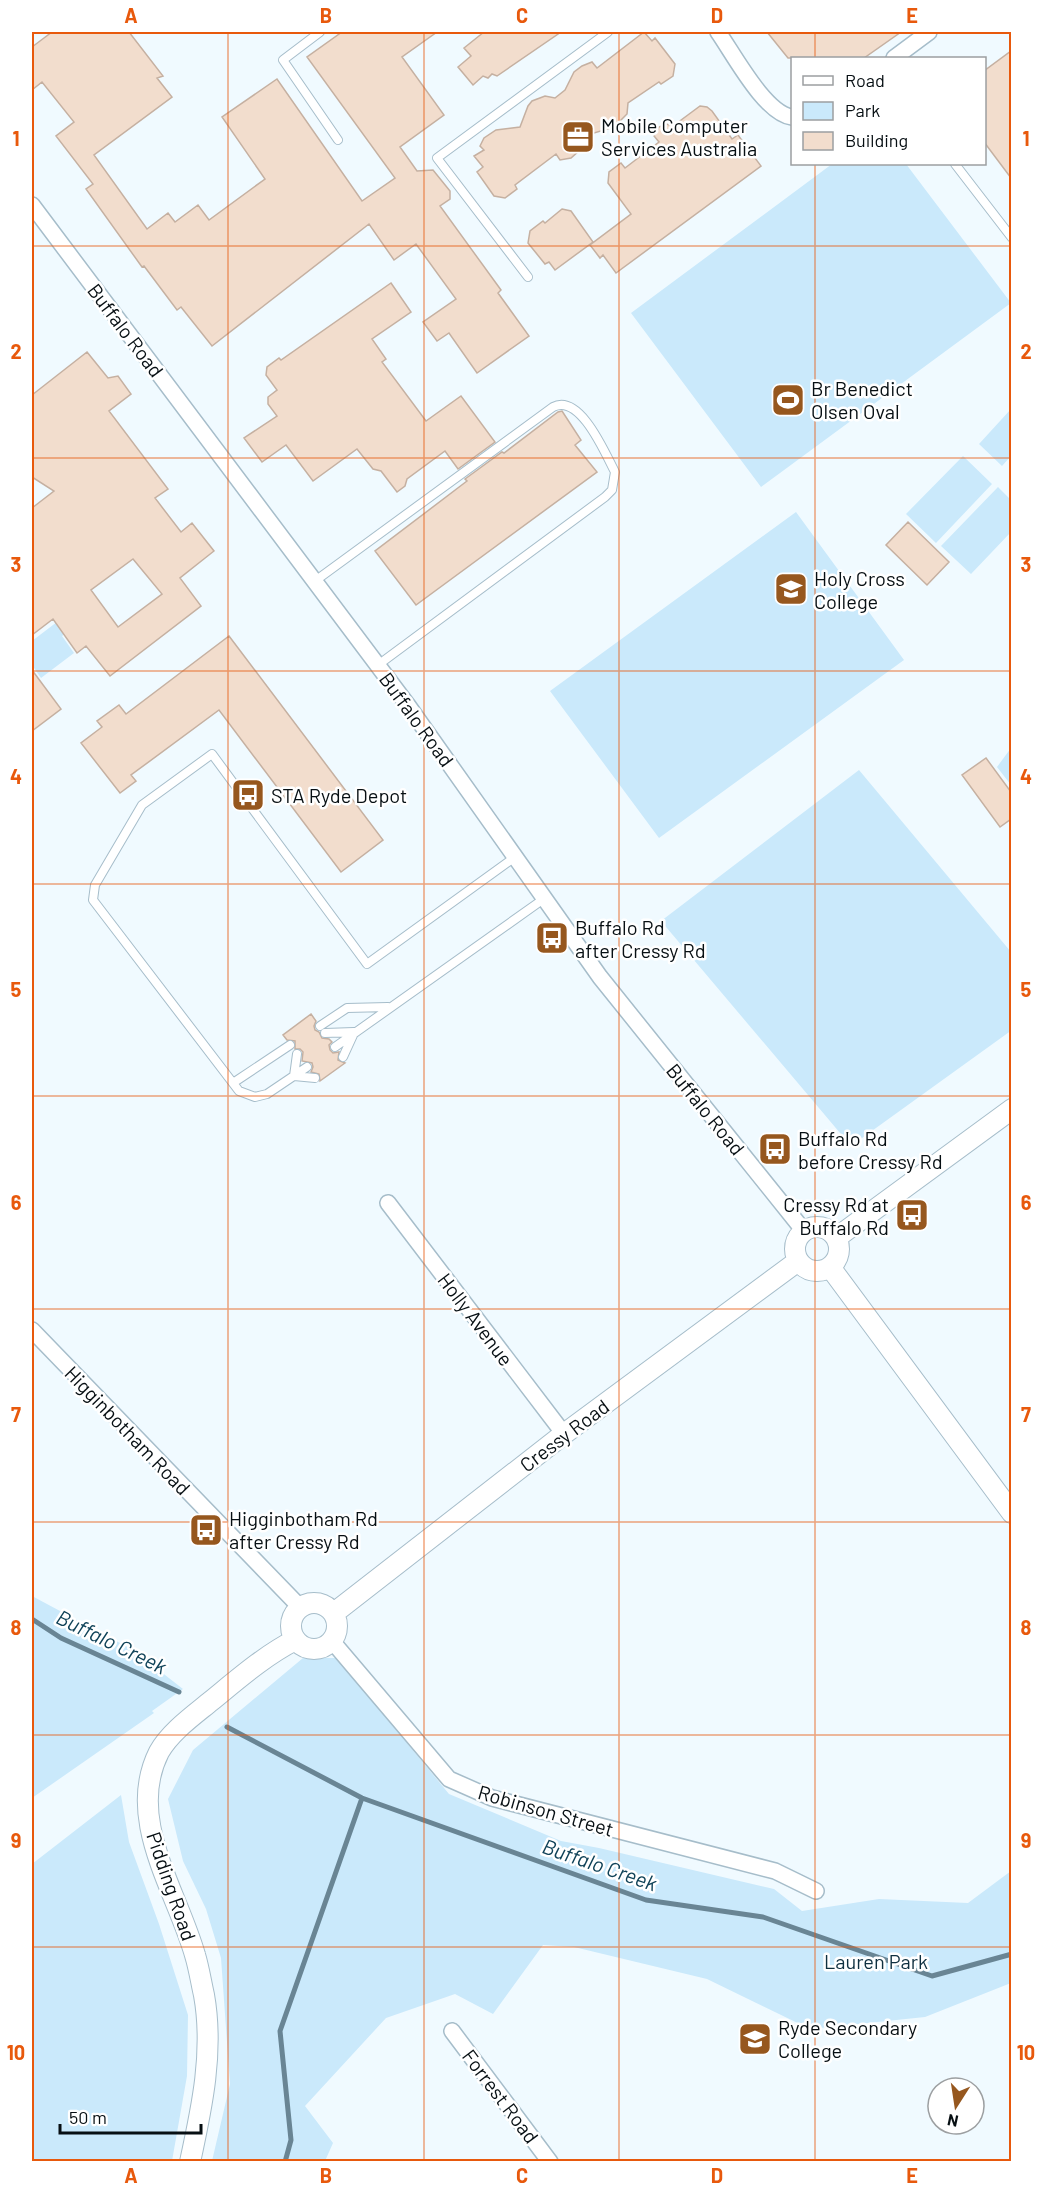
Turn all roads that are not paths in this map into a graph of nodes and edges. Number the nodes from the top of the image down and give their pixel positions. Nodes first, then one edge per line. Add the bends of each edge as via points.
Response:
1 (320, 32) edge
2 (608, 32) edge
3 (718, 32) edge
4 (929, 32) edge
5 (895, 57) edge
6 (790, 117) edge
7 (338, 140) dead end
8 (956, 165) edge
9 (32, 205) edge
10 (1011, 238) edge
11 (528, 277) dead end
12 (315, 581) junction
13 (378, 665) junction
14 (515, 857) junction
15 (545, 898) junction
16 (390, 1007) junction
17 (354, 1032) junction
18 (290, 1045) dead end
19 (335, 1047) dead end
20 (297, 1054) dead end
21 (343, 1057) dead end
22 (307, 1067) dead end
23 (294, 1076) junction
24 (315, 1078) dead end
25 (233, 1083) junction
26 (1011, 1109) edge
27 (388, 1203) dead end
28 (804, 1231) junction
29 (836, 1238) junction
30 (798, 1261) junction
31 (830, 1267) junction
32 (32, 1330) edge
33 (564, 1434) junction
34 (1011, 1513) edge
35 (300, 1608) junction
36 (333, 1613) junction
37 (295, 1640) junction
38 (332, 1641) junction
39 (816, 1891) dead end
40 (452, 2031) dead end
41 (190, 2162) edge
42 (550, 2162) edge

1 - 7 lane via 283,60
2 - 11 lane via 437,158
3 - 6 street via 762,96
4 - 5 street
8 - 10 lane
9 - 12 street, Buffalo Road
12 - 13 street, Buffalo Road
12 - 13 lane via 553,407 569,405 583,417 615,472 612,490
13 - 14 street, Buffalo Road
14 - 15 street, Buffalo Road
14 - 25 lane via 367,964 212,754 142,805 95,885 93,900
15 - 16 lane
15 - 28 street, Buffalo Road via 600,977
16 - 17 lane
16 - 17 lane via 347,1008 322,1029
17 - 19 lane
17 - 21 lane
18 - 25 lane
20 - 23 lane
22 - 23 lane
23 - 24 lane
23 - 25 lane via 267,1094 255,1097 239,1091
26 - 29 street
27 - 33 street, Holly Avenue
28 - 29 street via 818,1227
28 - 30 street via 794,1248
29 - 31 street via 838,1257
30 - 31 street via 809,1270
30 - 33 street, Cressy Road
31 - 34 street
32 - 35 street, Higginbotham Road
33 - 36 street, Cressy Road
35 - 36 street via 322,1604
35 - 37 street via 292,1619
36 - 38 street via 338,1624
37 - 38 street via 302,1646 318,1649
37 - 41 street, Pidding Road via 273,1651 167,1741 153,1766 147,1793 156,1850 195,1955 204,1998 208,2040 205,2086
38 - 39 street, Robinson Street via 449,1779 492,1798 775,1871
40 - 42 street, Forrest Road

